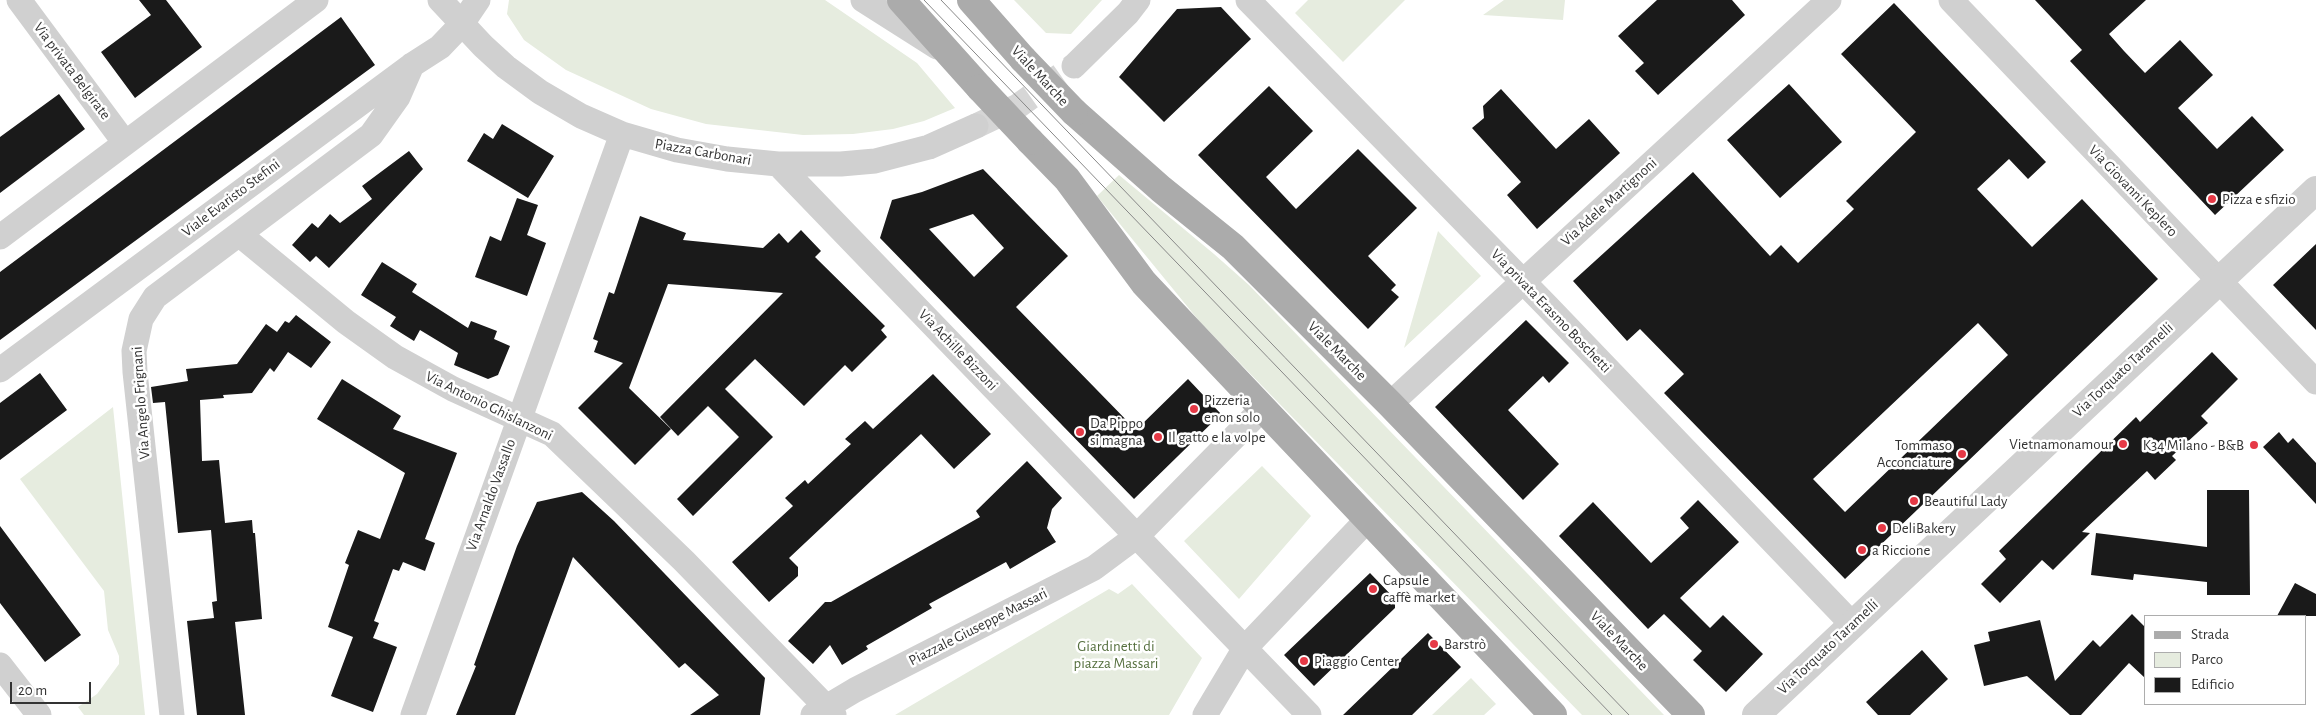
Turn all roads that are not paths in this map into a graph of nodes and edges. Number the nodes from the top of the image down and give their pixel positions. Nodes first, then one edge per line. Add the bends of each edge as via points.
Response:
1 (19, 0) edge
2 (316, 0) edge
3 (440, 0) edge
4 (478, 0) edge
5 (863, 0) edge
6 (901, 0) edge
7 (1138, 0) edge
8 (1248, 0) edge
9 (1829, 0) edge
10 (1951, 0) edge
11 (977, 5) edge
12 (461, 25) junction
13 (947, 53) junction
14 (412, 64) junction
15 (1074, 66) tunnel mouth
16 (976, 126) tunnel mouth
17 (622, 134) junction
18 (125, 143) junction
19 (778, 164) junction
20 (2316, 190) edge
21 (239, 234) junction
22 (0, 237) edge
23 (1523, 281) junction
24 (2220, 282) junction
25 (0, 370) edge
26 (2316, 382) edge
27 (1390, 404) junction
28 (1263, 408) junction
29 (518, 419) junction
30 (1368, 519) junction
31 (1137, 536) junction
32 (1852, 624) junction
33 (1245, 648) junction
34 (0, 664) edge
35 (825, 712) edge
36 (39, 715) edge
37 (172, 715) edge
38 (413, 715) edge
39 (1205, 715) edge
40 (1309, 715) edge
41 (1553, 715) edge
42 (1691, 715) edge
43 (1756, 715) edge

1 - 18 street, Via privata Belgirate
2 - 18 street
3 - 12 street, Piazza Carbonari
4 - 12 street
5 - 13 street
6 - 13 main road
7 - 15 street
8 - 23 street, Via privata Erasmo Boschetti
9 - 23 street, Via Adele Martignoni
10 - 24 street, Via Giovanni Keplero
11 - 27 main road, Viale Marche, bridge via 1074,112 1232,247
12 - 14 street, Viale Evaristo Stefini via 440,47
12 - 17 street, Piazza Carbonari via 506,67 540,92 581,116
13 - 28 main road, bridge via 1067,180 1144,283
14 - 21 street, Via Angelo Frignani via 398,97 372,136
14 - 25 street, Viale Evaristo Stefini
16 - 19 street, Piazza Carbonari via 929,147 875,161
17 - 19 street, Piazza Carbonari via 677,150
17 - 29 street, Via Arnaldo Vassallo
18 - 22 street
19 - 31 street, Via Achille Bizzoni
20 - 24 street, Via Torquato Taramelli
21 - 29 street, Via Antonio Ghislanzoni via 346,322 395,357
21 - 37 street, Via Angelo Frignani via 156,297 147,307 136,334 135,372
23 - 27 street, Via Adele Martignoni
23 - 32 street, Via privata Erasmo Boschetti
24 - 26 street, Via Giovanni Keplero
24 - 32 street, Via Torquato Taramelli
27 - 42 main road, Viale Marche
28 - 30 main road
28 - 31 street, Piazzale Giuseppe Massari
29 - 35 street, Via Antonio Ghislanzoni via 552,434 684,561
29 - 38 street, Via Arnaldo Vassallo
30 - 33 street
30 - 41 main road
31 - 33 street
31 - 35 street, Piazzale Giuseppe Massari via 1094,568
32 - 43 street, Via Torquato Taramelli
33 - 39 street
33 - 40 street
34 - 36 street

